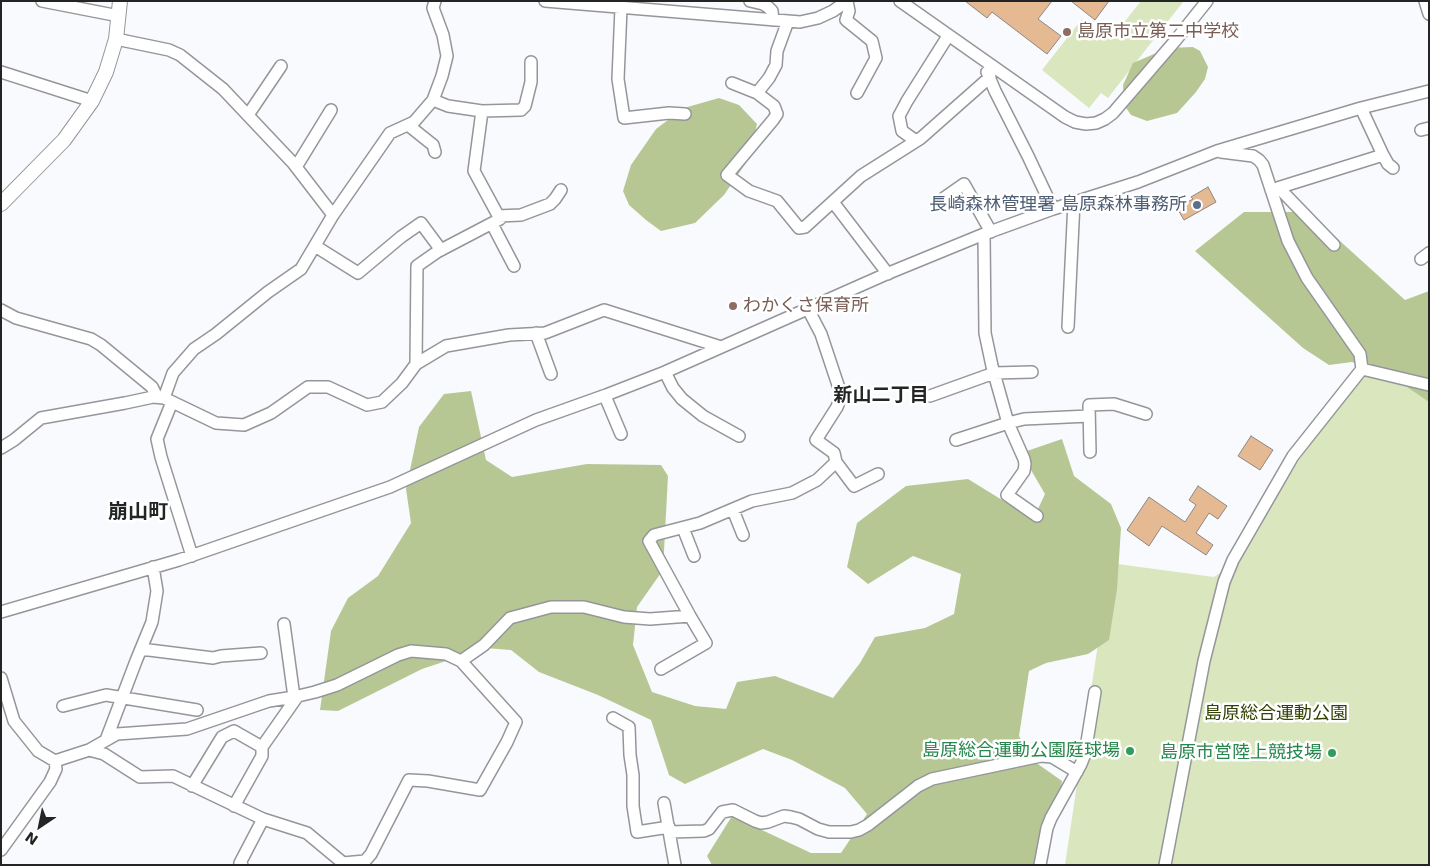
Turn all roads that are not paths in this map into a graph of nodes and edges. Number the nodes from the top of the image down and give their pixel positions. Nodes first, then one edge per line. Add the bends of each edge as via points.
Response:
1 (42, 1) edge
2 (120, 1) edge
3 (435, 1) edge
4 (545, 1) edge
5 (750, 1) edge
6 (847, 1) edge
7 (900, 1) edge
8 (1207, 1) edge
9 (1425, 1) edge
10 (576, 2) edge
11 (621, 8) junction
12 (1429, 14) edge
13 (119, 16) junction
14 (773, 20) junction
15 (788, 21) junction
16 (948, 36) junction
17 (116, 39) junction
18 (984, 61) junction
19 (531, 62) dead end
20 (282, 66) dead end
21 (1, 72) edge
22 (990, 78) junction
23 (732, 83) dead end
24 (1429, 91) edge
25 (757, 93) junction
26 (857, 93) dead end
27 (433, 100) junction
28 (92, 101) junction
29 (1361, 108) junction
30 (332, 110) dead end
31 (482, 111) junction
32 (685, 114) dead end
33 (248, 115) junction
34 (408, 124) junction
35 (916, 141) junction
36 (1217, 151) junction
37 (435, 152) dead end
38 (1383, 154) junction
39 (296, 167) junction
40 (1393, 168) dead end
41 (1275, 189) junction
42 (561, 190) dead end
43 (944, 198) dead end
44 (833, 202) junction
45 (1074, 202) junction
46 (1, 204) edge
47 (1053, 209) junction
48 (333, 215) junction
49 (495, 220) junction
50 (988, 233) junction
51 (315, 246) junction
52 (1334, 246) dead end
53 (441, 250) junction
54 (514, 266) dead end
55 (888, 274) junction
56 (808, 309) junction
57 (1, 310) edge
58 (1068, 327) dead end
59 (536, 334) junction
60 (720, 347) junction
61 (416, 364) junction
62 (1362, 369) junction
63 (665, 372) junction
64 (1032, 372) dead end
65 (994, 373) junction
66 (551, 374) dead end
67 (1429, 385) edge
68 (605, 396) junction
69 (930, 396) dead end
70 (165, 399) junction
71 (1146, 414) dead end
72 (1089, 416) junction
73 (1008, 422) junction
74 (621, 434) dead end
75 (739, 436) dead end
76 (956, 440) dead end
77 (1, 448) edge
78 (1090, 452) dead end
79 (836, 462) junction
80 (878, 474) dead end
81 (733, 510) junction
82 (1038, 516) dead end
83 (683, 528) junction
84 (743, 536) dead end
85 (192, 556) junction
86 (694, 556) dead end
87 (153, 568) junction
88 (1, 612) edge
89 (690, 616) junction
90 (284, 624) dead end
91 (141, 650) junction
92 (261, 653) dead end
93 (461, 661) junction
94 (661, 669) dead end
95 (1, 678) edge
96 (1095, 692) dead end
97 (295, 697) junction
98 (123, 698) junction
99 (63, 706) dead end
100 (197, 710) dead end
101 (613, 718) dead end
102 (106, 740) junction
103 (262, 747) junction
104 (89, 750) junction
105 (55, 761) junction
106 (1077, 772) junction
107 (192, 786) junction
108 (664, 803) dead end
109 (234, 806) junction
110 (263, 819) junction
111 (669, 830) junction
112 (1, 850) edge
113 (343, 864) edge
114 (242, 865) edge
115 (675, 865) edge
116 (1040, 865) edge
117 (1165, 865) edge

1 - 13 street
2 - 13 street
3 - 27 street via 433,8 447,56
4 - 10 street
5 - 14 street via 768,7
6 - 15 street via 818,18
6 - 26 street via 849,11 846,20 872,41 876,58
7 - 16 street
8 - 18 street via 1113,113 1096,123 1075,122 1065,117
9 - 12 street
10 - 11 street
11 - 14 street
11 - 32 street via 618,79 624,118
13 - 17 street
14 - 15 street
15 - 25 street via 777,51 776,66
16 - 18 street
16 - 35 street via 899,116 902,131
17 - 28 street via 106,72
17 - 33 street via 180,55 223,89
18 - 22 street
19 - 31 street via 531,82 521,110
20 - 33 street
21 - 28 street
22 - 35 street
22 - 47 street
23 - 25 street
24 - 29 street
25 - 44 street via 774,106 777,114 727,175 749,191 777,201 799,228 805,227
27 - 31 street via 448,106
27 - 34 street via 414,122
28 - 46 street via 64,140
29 - 36 street
29 - 38 street
30 - 39 street
31 - 49 street via 474,171
33 - 39 street
34 - 37 street via 433,145
34 - 48 street via 390,133
35 - 44 street via 861,176
36 - 41 street via 1248,154 1259,160
36 - 45 street via 1138,182
38 - 40 street
38 - 41 street
39 - 48 street
41 - 52 street
41 - 62 street via 1282,225 1292,249 1307,278 1360,354
42 - 49 street via 550,204
43 - 50 street via 964,184
44 - 55 street
45 - 47 street
45 - 58 street
47 - 50 street
48 - 51 street
49 - 53 street
49 - 54 street
50 - 55 street
50 - 65 street via 985,333
51 - 53 street via 358,273 421,223
51 - 70 street via 301,269 194,349 173,373
53 - 61 street via 417,266
55 - 56 street
56 - 60 street
56 - 79 street via 821,334 840,391 838,407 816,440 834,453
57 - 70 street via 16,318 91,339
59 - 60 street via 604,310
59 - 61 street via 509,335 446,346
59 - 66 street
60 - 63 street
61 - 70 street via 382,402 367,405 328,386 308,387 271,413 244,424 216,423
62 - 67 street
62 - 117 street via 1293,456 1233,560 1224,582 1204,661
63 - 68 street
63 - 75 street via 682,400
64 - 65 street
65 - 69 street
65 - 73 street
68 - 74 street
68 - 85 street via 536,420 390,487
70 - 77 street via 153,397 41,418
70 - 85 street via 157,439
71 - 72 street via 1114,404 1088,406
72 - 73 street
72 - 78 street
73 - 76 street
73 - 82 street via 1025,464 1024,471 1007,495
79 - 80 street via 854,486
79 - 81 street via 817,480 792,493
81 - 83 street
81 - 84 street
83 - 86 street
83 - 89 street via 654,535 649,541
85 - 87 street
87 - 88 street
87 - 91 street via 157,591 155,606
89 - 93 street via 650,619 584,608 551,607 510,618 484,646
89 - 94 street via 706,643
90 - 97 street
91 - 92 street via 213,658
91 - 98 street
93 - 97 street via 446,654 411,651 337,685
93 - 113 street via 516,722 480,790 410,780 371,854 365,861
95 - 105 street via 14,721 38,751
96 - 106 street via 1085,754
97 - 102 street via 269,701 187,729 117,734
97 - 103 street
98 - 99 street via 106,695
98 - 100 street
98 - 102 street
101 - 111 street via 630,727 637,832
102 - 104 street
103 - 107 street via 234,731 222,737
103 - 109 street via 262,756
104 - 105 street
104 - 107 street via 104,754 140,777 172,776
105 - 112 street via 56,769 50,782
106 - 111 street via 1052,757 1041,756 932,779 868,825 851,832 829,832 791,816 761,823 733,810 722,812 704,831
106 - 116 street via 1047,828
107 - 109 street
108 - 111 street
109 - 110 street
110 - 113 street via 307,833
110 - 114 street via 240,863
111 - 115 street

